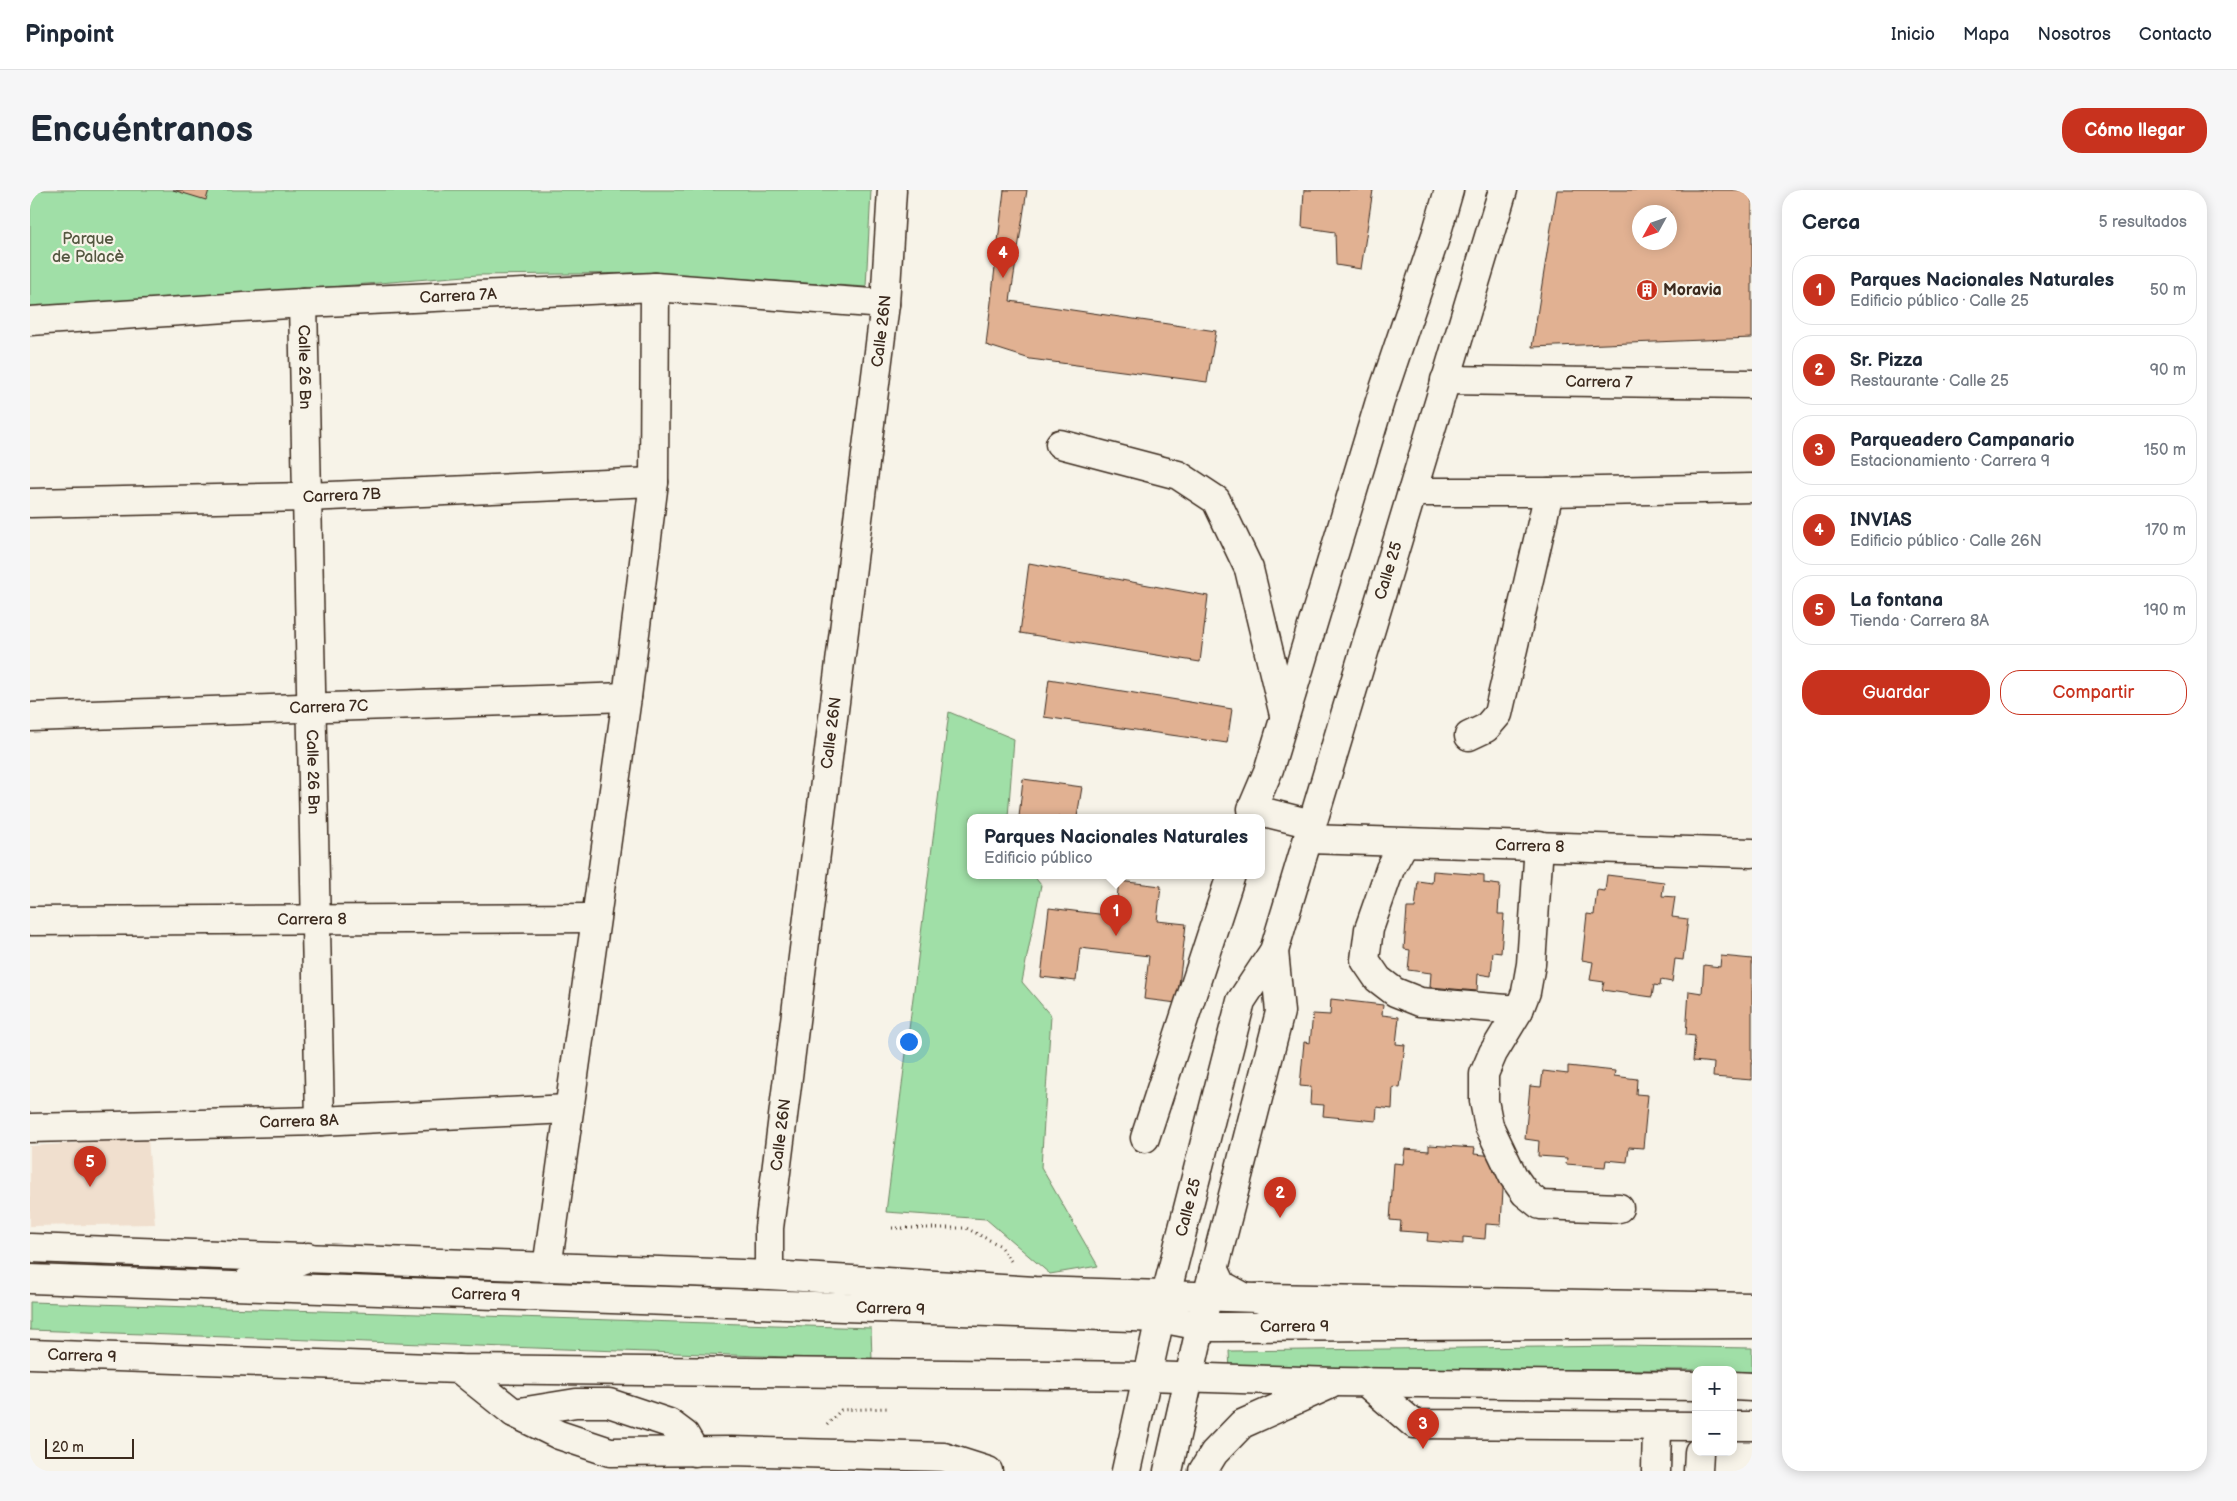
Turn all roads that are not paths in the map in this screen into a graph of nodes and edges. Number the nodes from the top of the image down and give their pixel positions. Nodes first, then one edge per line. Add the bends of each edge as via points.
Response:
1 (892, 190) edge
2 (1448, 190) edge
3 (1502, 190) edge
4 (655, 287) junction
5 (303, 303) junction
6 (886, 304) junction
7 (30, 321) edge
8 (1445, 380) junction
9 (1752, 384) edge
10 (1060, 444) dead end
11 (654, 482) junction
12 (1752, 488) edge
13 (1412, 492) junction
14 (1549, 492) junction
15 (307, 497) junction
16 (30, 504) edge
17 (626, 698) junction
18 (312, 708) junction
19 (30, 717) edge
20 (1285, 717) junction
21 (1469, 736) dead end
22 (1251, 813) edge
23 (1265, 817) edge
24 (1310, 831) junction
25 (1404, 843) junction
26 (1539, 845) junction
27 (1752, 853) edge
28 (1230, 879) edge
29 (595, 918) junction
30 (316, 920) junction
31 (30, 921) edge
32 (1274, 951) junction
33 (1520, 1010) junction
34 (568, 1110) junction
35 (320, 1121) junction
36 (30, 1128) edge
37 (1145, 1138) dead end
38 (1619, 1208) dead end
39 (30, 1248) edge
40 (308, 1257) junction
41 (547, 1268) junction
42 (1214, 1268) junction
43 (769, 1276) junction
44 (30, 1279) edge
45 (237, 1286) junction
46 (1208, 1296) junction
47 (1250, 1297) junction
48 (1163, 1306) junction
49 (1752, 1306) edge
50 (1752, 1324) edge
51 (1331, 1325) junction
52 (1201, 1326) junction
53 (30, 1354) edge
54 (459, 1369) junction
55 (1148, 1376) junction
56 (1189, 1378) junction
57 (1364, 1381) junction
58 (1335, 1382) junction
59 (1692, 1386) edge
60 (1737, 1386) edge
61 (1752, 1386) edge
62 (514, 1413) junction
63 (1657, 1426) junction
64 (1692, 1426) edge
65 (1737, 1426) edge
66 (1752, 1426) edge
67 (695, 1452) junction
68 (1699, 1456) edge
69 (988, 1471) edge
70 (1126, 1471) edge
71 (1168, 1471) edge
72 (1202, 1471) edge
73 (1656, 1471) edge
74 (1698, 1471) edge

1 - 6 street, Calle 26N
2 - 20 street
3 - 8 street, Calle 25
4 - 5 street, Carrera 7A
4 - 6 street, Carrera 7A
4 - 11 street
5 - 7 street, Carrera 7A
5 - 15 street, Calle 26 Bn
6 - 43 street, Calle 26N via 768,1228
8 - 9 street, Carrera 7
8 - 13 street, Calle 25
10 - 20 street via 1178,475 1216,500 1249,569
11 - 15 street, Carrera 7B
11 - 17 street
12 - 14 street
13 - 14 street
13 - 24 street, Calle 25
14 - 21 street via 1498,714 1486,728
15 - 16 street, Carrera 7B
15 - 18 street, Calle 26 Bn
17 - 18 street, Carrera 7C
17 - 29 street
18 - 19 street, Carrera 7C
18 - 30 street, Calle 26 Bn
20 - 22 street
23 - 24 street, Carrera 8
24 - 25 street, Carrera 8
24 - 32 street, Calle 25
25 - 26 street, Carrera 8
25 - 33 street via 1390,869 1369,928 1366,960 1378,979 1394,992 1420,1002
26 - 27 street, Carrera 8
26 - 33 street via 1531,964
28 - 37 street
29 - 30 street, Carrera 8
29 - 34 street
30 - 31 street, Carrera 8
30 - 35 street, Calle 26 Bn
32 - 42 street, Calle 25 via 1280,1012
32 - 48 street, Calle 25 via 1241,1001
33 - 38 street via 1484,1074 1484,1101 1489,1126 1513,1176 1525,1193 1540,1205
34 - 35 street, Carrera 8A
34 - 41 street
35 - 36 street, Carrera 8A
39 - 40 street
40 - 41 street
40 - 45 street
41 - 43 street
42 - 46 street, Calle 25
42 - 47 street via 1222,1285
43 - 48 street via 1035,1291
44 - 45 street, Carrera 9
45 - 48 street, Carrera 9
46 - 47 street
46 - 48 street
46 - 52 street, Calle 25
47 - 49 street
47 - 51 street
48 - 52 street, Carrera 9
48 - 55 street, Calle 25
50 - 51 street, Carrera 9
51 - 52 street, Carrera 9
52 - 56 street, Calle 25
53 - 54 street, Carrera 9
54 - 55 street, Carrera 9
54 - 62 street
55 - 56 street, Carrera 9
55 - 70 street, Calle 25
56 - 58 street, Carrera 9
56 - 71 street, Calle 25
57 - 58 street, Carrera 9
57 - 59 street, Carrera 9
57 - 63 street via 1414,1424
58 - 72 street via 1242,1424 1214,1453
60 - 61 street
62 - 67 street via 559,1435 610,1452
62 - 67 street via 576,1404 610,1403 669,1423 685,1435
63 - 64 street
63 - 73 street
65 - 66 street
67 - 69 street via 944,1457
68 - 74 street

